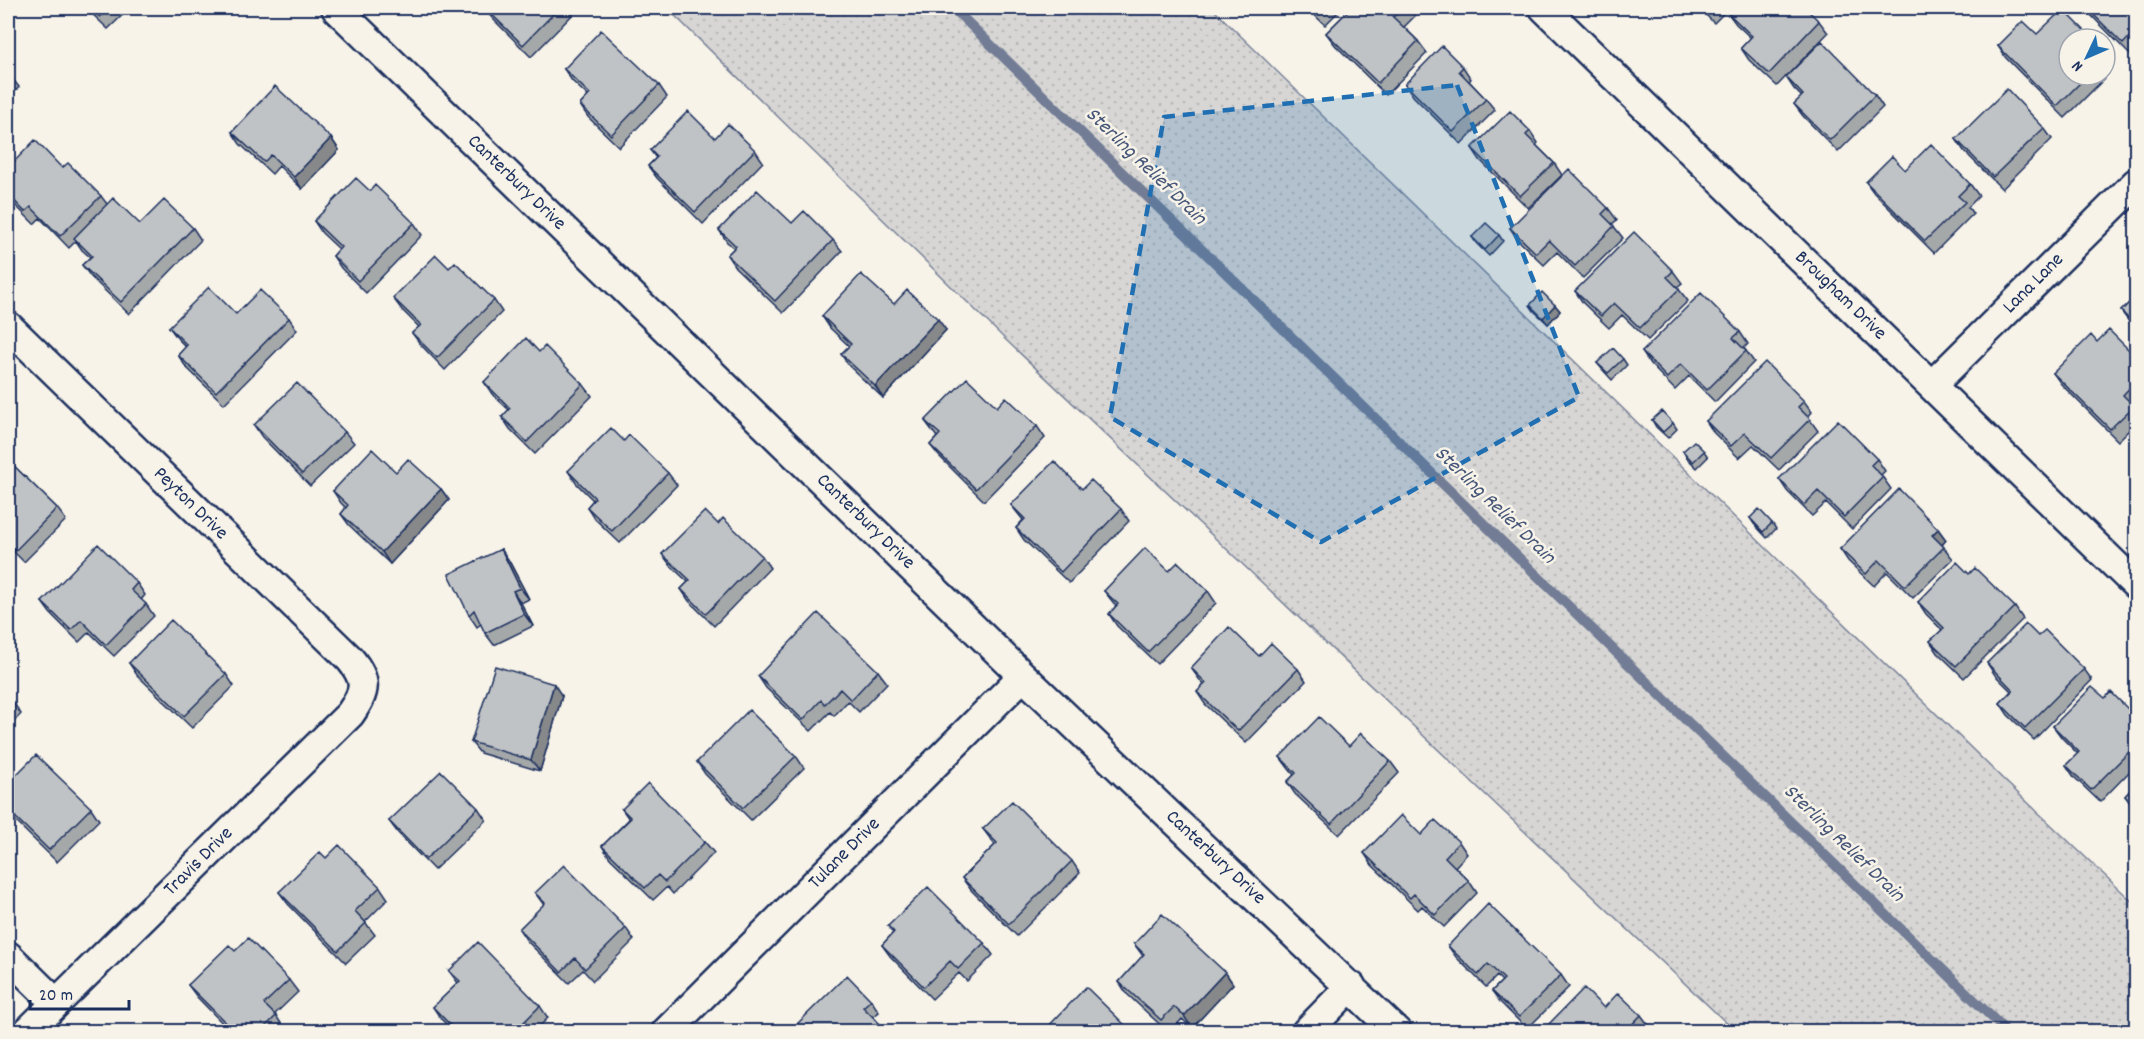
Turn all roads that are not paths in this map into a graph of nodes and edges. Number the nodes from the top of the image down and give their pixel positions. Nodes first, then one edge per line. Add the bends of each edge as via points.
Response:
1 (336, 8) edge
2 (1544, 8) edge
3 (2136, 183) edge
4 (8, 326) edge
5 (1932, 385) junction
6 (2136, 585) edge
7 (1023, 676) junction
8 (363, 687) joint
9 (8, 956) edge
10 (1351, 986) junction
11 (56, 1003) junction
12 (27, 1032) edge
13 (666, 1032) edge
14 (1306, 1032) edge
15 (1397, 1032) edge

1 - 7 street, Canterbury Drive
2 - 5 street, Brougham Drive
3 - 5 street, Lana Lane
4 - 8 street, Peyton Drive via 350,659 361,672
5 - 6 street, Brougham Drive
7 - 10 street, Canterbury Drive
7 - 13 street, Tulane Drive
8 - 11 street, Travis Drive via 350,714
9 - 11 street
10 - 14 street
10 - 15 street, Canterbury Drive
11 - 12 street, Travis Drive

